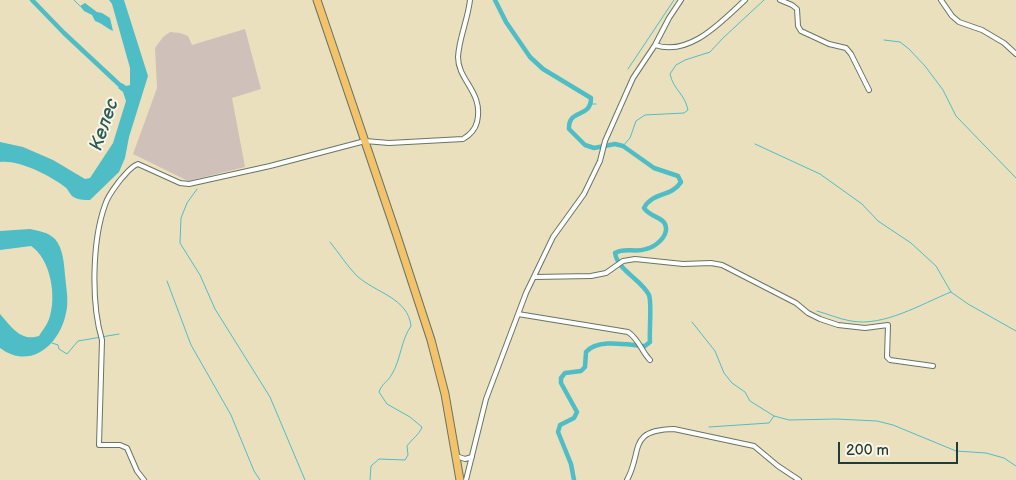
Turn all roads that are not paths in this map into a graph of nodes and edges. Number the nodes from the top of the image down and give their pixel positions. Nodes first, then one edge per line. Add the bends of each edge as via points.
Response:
1 (317, 0) edge
2 (470, 0) edge
3 (681, 0) edge
4 (746, 0) edge
5 (780, 0) edge
6 (941, 0) edge
7 (655, 45) junction
8 (1016, 54) edge
9 (869, 90) dead end
10 (366, 141) junction
11 (534, 277) junction
12 (518, 314) junction
13 (650, 360) dead end
14 (932, 366) dead end
15 (456, 456) junction
16 (472, 457) junction
17 (144, 480) edge
18 (460, 480) edge
19 (466, 480) edge
20 (627, 480) edge
21 (799, 480) edge

1 - 10 highway
2 - 10 street via 458,56 459,66 478,102 479,114 470,135 463,139
3 - 7 street
4 - 7 street via 713,29 686,45 665,48
5 - 9 street via 797,9 801,31 828,44 846,48
6 - 8 street via 959,22 982,30
7 - 11 street via 633,78 584,194 553,237
10 - 15 highway via 431,340
10 - 17 street via 189,184 138,164 132,166 113,189 98,226 95,276 97,324 102,340 99,444 127,448
11 - 12 street
11 - 14 street via 591,276 606,273 623,261 635,259 722,265 820,319 865,328 888,325 887,357 890,360
12 - 13 street via 628,332
12 - 16 street via 486,399
15 - 16 street
15 - 18 highway
16 - 19 street
20 - 21 street via 639,442 644,435 660,429 754,446

